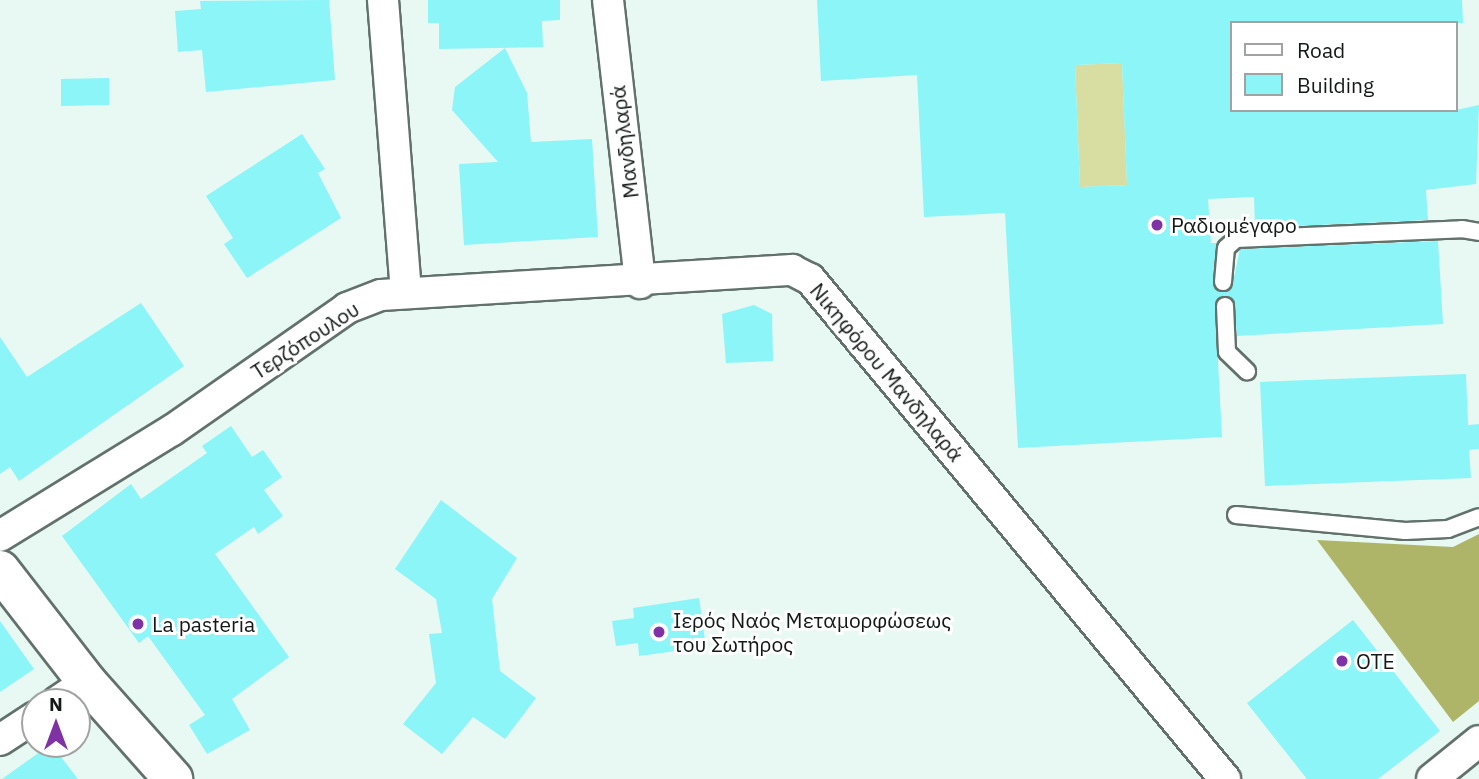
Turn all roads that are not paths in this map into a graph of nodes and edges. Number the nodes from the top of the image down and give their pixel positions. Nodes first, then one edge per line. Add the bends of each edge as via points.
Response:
1 (383, 0) edge
2 (608, 0) edge
3 (1479, 232) edge
4 (1223, 282) dead end
5 (640, 283) junction
6 (406, 290) junction
7 (1225, 306) dead end
8 (1247, 371) dead end
9 (1236, 514) dead end
10 (1479, 517) edge
11 (0, 536) edge
12 (0, 570) edge
13 (70, 688) edge
14 (91, 708) edge
15 (21, 726) edge
16 (0, 740) edge
17 (1479, 741) edge
18 (173, 779) edge
19 (1225, 779) edge
20 (1432, 779) edge

1 - 6 street
2 - 5 street, Μανδηλαρά
3 - 4 lane via 1236,239 1226,248
5 - 6 street, Νικηφόρου Μανδηλαρά via 464,293
5 - 19 street, Νικηφόρου Μανδηλαρά via 792,270 810,279
6 - 11 street, Τερζόπουλου via 347,308 171,431
7 - 8 lane via 1227,352
9 - 10 lane via 1405,531 1448,528
12 - 13 street
14 - 18 street
15 - 16 street
17 - 20 street

